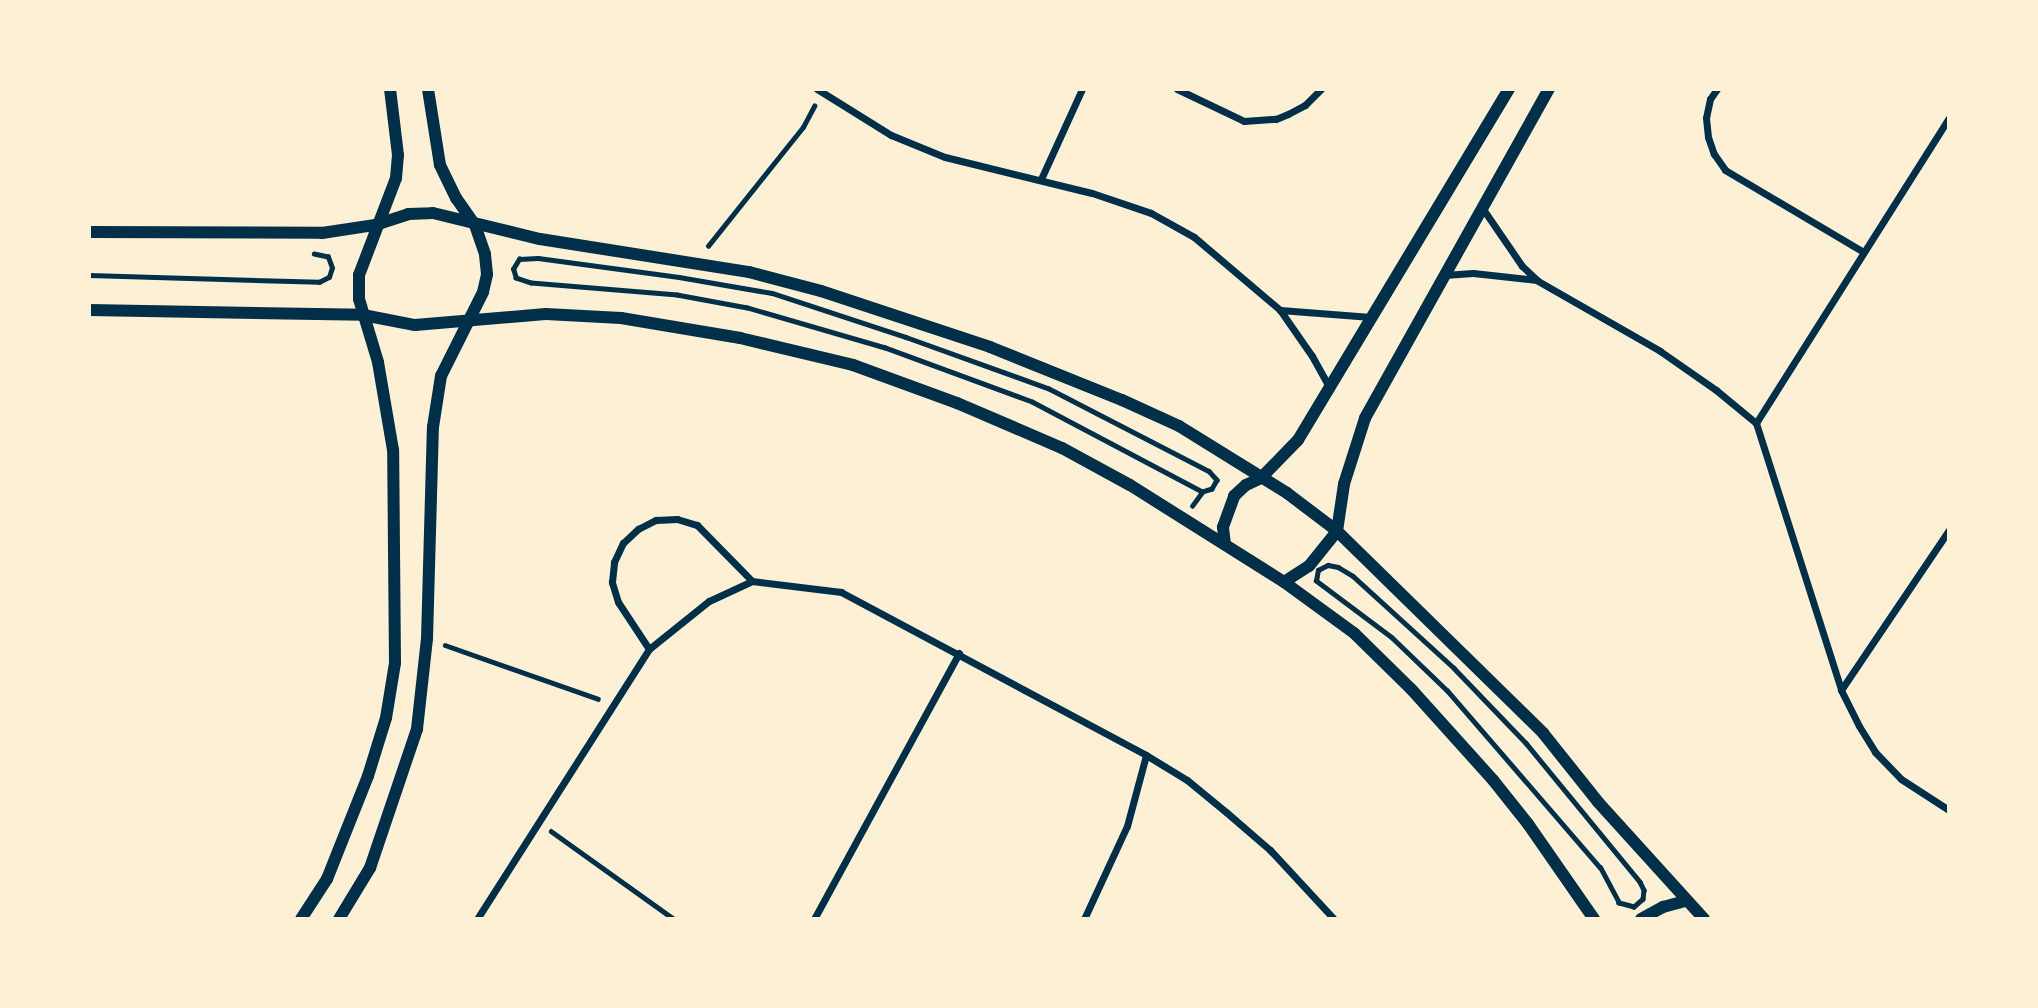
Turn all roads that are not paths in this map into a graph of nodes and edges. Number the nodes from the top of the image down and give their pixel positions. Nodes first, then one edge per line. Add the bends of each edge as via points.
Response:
1 (390, 89) edge
2 (428, 89) edge
3 (1082, 89) edge
4 (1177, 89) edge
5 (1321, 89) edge
6 (1509, 89) edge
7 (1549, 89) edge
8 (1717, 89) edge
9 (821, 90) edge
10 (1949, 118) edge
11 (1041, 179) junction
12 (1483, 209) junction
13 (375, 225) junction
14 (475, 225) junction
15 (89, 232) edge
16 (1863, 251) junction
17 (1444, 275) junction
18 (1538, 281) junction
19 (89, 310) edge
20 (1280, 310) junction
21 (363, 315) junction
22 (1371, 317) junction
23 (468, 321) junction
24 (1330, 389) junction
25 (1756, 423) junction
26 (1261, 478) junction
27 (1949, 530) edge
28 (1337, 531) junction
29 (1225, 544) junction
30 (752, 581) junction
31 (1284, 582) junction
32 (649, 649) junction
33 (959, 653) junction
34 (1841, 690) junction
35 (1146, 755) junction
36 (1949, 810) edge
37 (1686, 901) junction
38 (300, 919) edge
39 (339, 919) edge
40 (477, 919) edge
41 (814, 919) edge
42 (1084, 919) edge
43 (1334, 919) edge
44 (1594, 919) edge
45 (1641, 919) edge
46 (1703, 919) edge

1 - 13 street via 398,155 391,197
2 - 14 street via 440,165
3 - 11 street
4 - 5 street via 1244,121 1262,121 1305,105
6 - 22 street
7 - 12 street
8 - 16 street via 1706,118 1714,154 1725,170
9 - 11 street via 891,135 945,157
10 - 16 street
11 - 20 street via 1151,213 1194,237
12 - 17 street
12 - 18 street via 1522,266
13 - 14 street via 408,214 433,212
13 - 15 street via 322,233
13 - 21 street via 359,275
14 - 23 street via 487,274
14 - 26 street via 749,272 821,291 990,347 1179,426
16 - 25 street
17 - 18 street via 1473,273
17 - 28 street via 1365,418 1344,484
18 - 25 street via 1660,351
19 - 21 street
20 - 22 street
20 - 24 street
21 - 23 street via 415,325
21 - 38 street via 393,450 395,663 386,718 368,776 327,879
22 - 24 street
23 - 29 street via 546,314 621,318 740,338 853,365 1062,448
23 - 39 street via 440,376 433,427 427,639 417,729 370,868
24 - 26 street via 1298,440
25 - 34 street
26 - 28 street
26 - 29 street via 1246,485 1230,504 1223,527
27 - 34 street
28 - 31 street via 1309,566
28 - 37 street via 1544,733
29 - 31 street
30 - 32 street via 709,601
30 - 32 street via 697,525 677,519 656,520 638,528 618,552 612,582 618,602
30 - 33 street via 841,592
31 - 44 street via 1354,633 1412,690 1519,813
32 - 40 street
33 - 35 street
33 - 41 street
34 - 36 street via 1875,752 1901,779
35 - 42 street via 1127,826
35 - 43 street via 1188,780 1270,850
37 - 45 street
37 - 46 street

